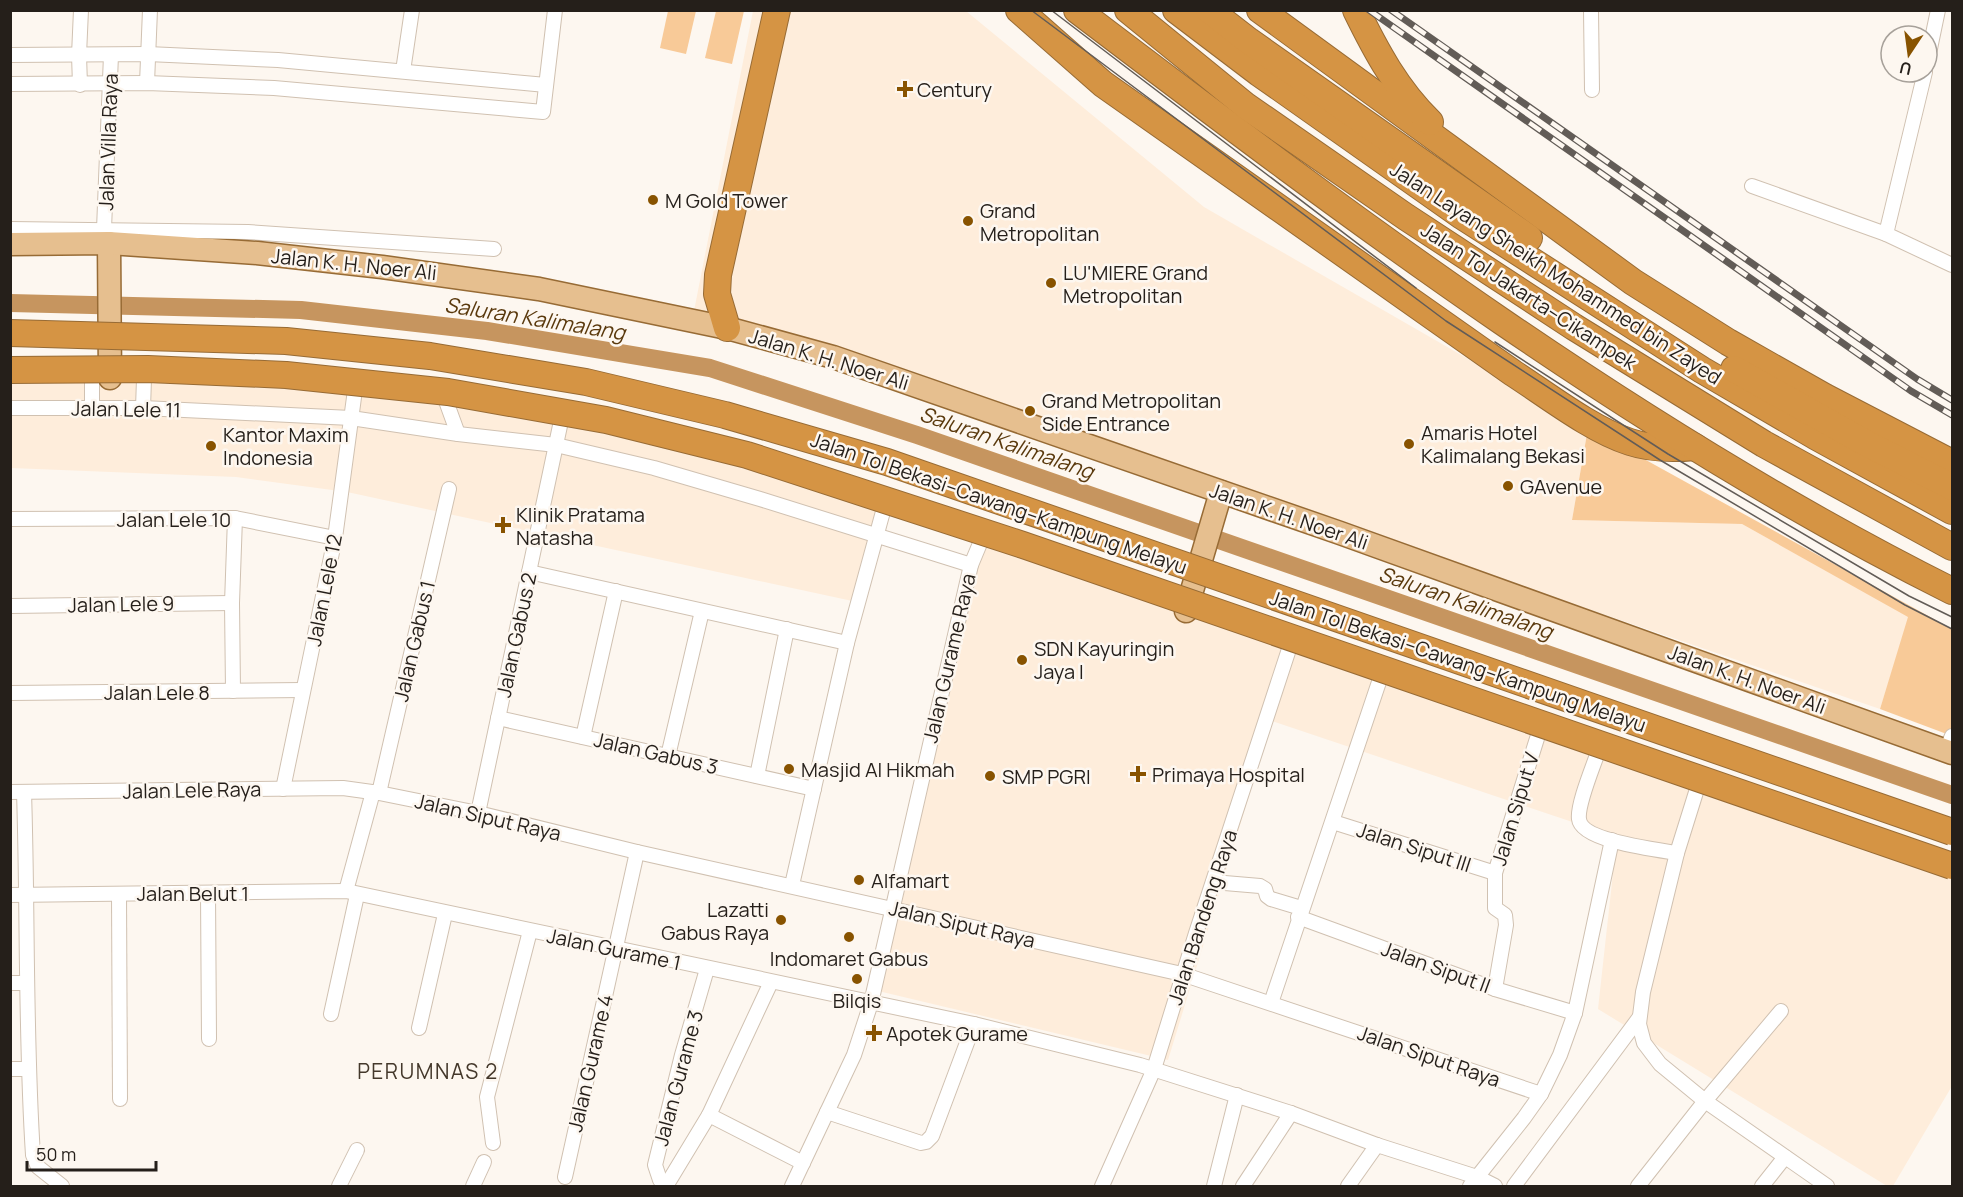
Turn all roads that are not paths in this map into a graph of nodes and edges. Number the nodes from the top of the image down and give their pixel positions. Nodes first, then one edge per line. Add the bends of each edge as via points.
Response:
1 (81, 10) edge
2 (150, 10) edge
3 (412, 10) edge
4 (555, 10) edge
5 (777, 10) edge
6 (1019, 10) edge
7 (1077, 10) edge
8 (1128, 10) edge
9 (1176, 10) edge
10 (1209, 10) edge
11 (1260, 10) edge
12 (1356, 10) edge
13 (1591, 10) edge
14 (148, 54) junction
15 (79, 55) junction
16 (111, 55) junction
17 (10, 56) edge
18 (403, 70) junction
19 (147, 83) junction
20 (10, 84) edge
21 (110, 84) junction
22 (1922, 84) edge
23 (80, 85) junction
24 (546, 85) junction
25 (1592, 90) dead end
26 (1752, 186) dead end
27 (1527, 207) junction
28 (10, 229) edge
29 (1886, 234) junction
30 (107, 236) junction
31 (10, 244) edge
32 (494, 249) dead end
33 (1953, 265) edge
34 (727, 328) junction
35 (10, 333) edge
36 (10, 370) edge
37 (10, 378) edge
38 (101, 378) junction
39 (144, 379) junction
40 (356, 390) junction
41 (446, 401) junction
42 (10, 408) edge
43 (92, 408) junction
44 (143, 408) junction
45 (351, 418) junction
46 (561, 421) junction
47 (458, 434) junction
48 (556, 445) junction
49 (1695, 447) junction
50 (1953, 463) edge
51 (1953, 487) edge
52 (449, 489) dead end
53 (1215, 498) junction
54 (884, 508) junction
55 (1953, 511) edge
56 (235, 518) junction
57 (10, 519) edge
58 (877, 535) junction
59 (335, 538) junction
60 (981, 541) junction
61 (1953, 547) edge
62 (971, 565) junction
63 (529, 572) junction
64 (616, 591) junction
65 (1953, 591) edge
66 (232, 603) junction
67 (10, 606) edge
68 (1180, 608) junction
69 (702, 610) junction
70 (787, 629) junction
71 (847, 643) junction
72 (1291, 643) junction
73 (1381, 676) junction
74 (303, 690) junction
75 (232, 691) junction
76 (10, 693) edge
77 (498, 718) junction
78 (1539, 732) junction
79 (584, 737) junction
80 (1950, 746) edge
81 (1598, 752) junction
82 (668, 756) junction
83 (757, 776) junction
84 (283, 789) junction
85 (814, 789) junction
86 (1697, 789) junction
87 (17, 792) edge
88 (376, 793) junction
89 (478, 813) junction
90 (1333, 822) junction
91 (1953, 832) edge
92 (1616, 841) junction
93 (637, 852) junction
94 (1677, 853) junction
95 (1953, 866) edge
96 (1494, 873) junction
97 (1953, 879) edge
98 (1213, 882) junction
99 (792, 885) junction
100 (208, 893) junction
101 (351, 893) junction
102 (119, 894) junction
103 (10, 895) edge
104 (27, 895) junction
105 (892, 908) junction
106 (1300, 913) junction
107 (445, 914) junction
108 (530, 931) junction
109 (616, 949) junction
110 (707, 969) junction
111 (1182, 974) junction
112 (771, 982) junction
113 (10, 983) edge
114 (26, 983) junction
115 (1495, 989) junction
116 (1271, 1003) junction
117 (871, 1004) junction
118 (1781, 1011) dead end
119 (1575, 1013) junction
120 (331, 1014) dead end
121 (1639, 1018) junction
122 (974, 1024) junction
123 (419, 1028) dead end
124 (209, 1039) dead end
125 (28, 1068) junction
126 (10, 1069) edge
127 (1154, 1069) junction
128 (1541, 1094) junction
129 (1237, 1095) junction
130 (120, 1099) dead end
131 (1705, 1101) junction
132 (827, 1113) junction
133 (1291, 1113) junction
134 (709, 1115) junction
135 (494, 1143) dead end
136 (1377, 1145) junction
137 (357, 1150) dead end
138 (1785, 1158) junction
139 (484, 1162) dead end
140 (803, 1163) junction
141 (565, 1177) dead end
142 (1473, 1182) edge
143 (797, 1185) edge
144 (1492, 1185) edge
145 (62, 1186) edge
146 (339, 1186) edge
147 (473, 1186) edge
148 (665, 1186) edge
149 (1102, 1186) edge
150 (1214, 1186) edge
151 (1244, 1186) edge
152 (1348, 1186) edge
153 (1515, 1186) edge
154 (1638, 1186) edge
155 (1762, 1186) edge
156 (1827, 1186) edge

1 - 15 street
2 - 14 street
3 - 18 street
4 - 24 street
5 - 34 highway via 718,275 717,294
6 - 49 highway via 1103,84 1513,373 1631,443
7 - 49 highway via 1254,145 1442,280 1616,399
8 - 61 highway, Jalan Tol Jakarta–Cikampek via 1246,106 1574,327 1764,444
9 - 55 highway, Jalan Layang Sheikh Mohammed bin Zayed via 1462,216 1702,370
10 - 51 highway, Jalan Layang Sheikh Mohammed bin Zayed via 1470,199 1698,349
11 - 27 highway
12 - 27 highway via 1384,66 1412,104
13 - 25 street
14 - 16 street
14 - 18 street
14 - 19 street
15 - 16 street
15 - 17 street
15 - 23 street
16 - 21 street, Jalan Villa Raya
18 - 24 street
19 - 21 street
19 - 24 street via 274,88 543,112
20 - 23 street
21 - 23 street
21 - 30 street, Jalan Villa Raya
22 - 29 street
26 - 29 street
27 - 50 highway via 1633,282 1728,342
28 - 30 street, Jalan Villa Raya
29 - 33 street
30 - 31 main road, Jalan K. H. Noer Ali
30 - 32 street, Jalan Villa Raya via 248,232
30 - 34 main road, Jalan K. H. Noer Ali via 459,276
30 - 38 main road via 109,338
34 - 53 main road, Jalan K. H. Noer Ali via 833,357
35 - 91 highway, Jalan Tol Bekasi–Cawang–Kampung Melayu, bridge via 286,341 430,356 586,382 725,415 898,466
36 - 95 highway, Jalan Tol Bekasi–Cawang–Kampung Melayu, bridge via 148,369 286,375 436,391 606,420 747,454 1034,548
37 - 38 main road
38 - 39 main road
38 - 43 street
39 - 40 main road
39 - 44 street
40 - 41 main road
40 - 45 street, Jalan Lele 12
41 - 46 main road
41 - 47 street
42 - 43 street, Jalan Lele 11
43 - 44 street, Jalan Lele 11
44 - 45 street, Jalan Lele 11
45 - 47 street, Jalan Lele 11
45 - 59 street, Jalan Lele 12
46 - 48 street, Jalan Gabus 2
46 - 54 main road via 675,446
47 - 48 street, Jalan Lele 11
48 - 58 street, Jalan Lele 11 via 654,468
48 - 63 street, Jalan Gabus 2
49 - 65 highway via 1833,528
52 - 88 street, Jalan Gabus 1
53 - 68 main road
53 - 80 main road, Jalan K. H. Noer Ali
54 - 58 street
54 - 60 main road
56 - 57 street, Jalan Lele 10
56 - 59 street, Jalan Lele 10
56 - 66 street
58 - 62 street, Jalan Lele 11
58 - 71 street
59 - 74 street, Jalan Lele 12
60 - 62 street, Jalan Gurame Raya
60 - 68 main road
62 - 105 street, Jalan Gurame Raya
63 - 64 street
63 - 77 street, Jalan Gabus 2
64 - 69 street
64 - 79 street
66 - 67 street, Jalan Lele 9
66 - 75 street
68 - 72 main road
69 - 70 street
69 - 82 street
70 - 71 street
70 - 83 street
71 - 85 street
72 - 73 main road
72 - 98 street, Jalan Bandeng Raya
73 - 78 main road
73 - 90 street
74 - 75 street, Jalan Lele 8
74 - 84 street, Jalan Lele 12
75 - 76 street, Jalan Lele 8
77 - 79 street, Jalan Gabus 3
77 - 89 street, Jalan Gabus 2
78 - 81 main road
78 - 96 street, Jalan Siput V
79 - 82 street, Jalan Gabus 3
81 - 86 main road
81 - 92 street via 1579,821 1589,832
82 - 83 street, Jalan Gabus 3
83 - 85 street, Jalan Gabus 3
84 - 87 street, Jalan Lele Raya
84 - 88 street, Jalan Lele Raya via 343,788
85 - 99 street
86 - 94 street
86 - 97 main road
87 - 104 street
88 - 89 street, Jalan Siput Raya
88 - 101 street, Jalan Gabus 1
89 - 93 street, Jalan Siput Raya
90 - 96 street, Jalan Siput III
90 - 106 street
92 - 94 street
92 - 119 street
93 - 99 street, Jalan Siput Raya
93 - 109 street, Jalan Gurame 4
94 - 121 street
96 - 115 street, Jalan Siput V via 1495,908 1505,915 1506,925
98 - 106 street, Jalan Siput II via 1260,886 1267,896
98 - 111 street, Jalan Bandeng Raya
99 - 105 street, Jalan Siput Raya
100 - 101 street, Jalan Belut 1
100 - 102 street, Jalan Belut 1
100 - 124 street
101 - 107 street, Jalan Gurame 1
101 - 120 street, Jalan Gabus 1
102 - 104 street, Jalan Belut 1
102 - 130 street
103 - 104 street, Jalan Belut 1
104 - 114 street
105 - 111 street, Jalan Siput Raya
105 - 117 street, Jalan Gurame Raya
106 - 115 street, Jalan Siput II
106 - 116 street
107 - 108 street, Jalan Gurame 1
107 - 123 street
108 - 109 street, Jalan Gurame 1
108 - 135 street via 487,1097
109 - 110 street, Jalan Gurame 1
109 - 141 street, Jalan Gurame 4
110 - 112 street, Jalan Gurame 1
110 - 148 street, Jalan Gurame 3 via 656,1165
111 - 116 street, Jalan Siput Raya
111 - 127 street, Jalan Bandeng Raya
112 - 117 street, Jalan Gurame 1
112 - 134 street
113 - 114 street
114 - 125 street
115 - 119 street, Jalan Siput II
116 - 128 street, Jalan Siput Raya
117 - 122 street, Jalan Gurame 1
117 - 132 street, Jalan Gurame Raya via 854,1055
118 - 131 street
119 - 128 street
121 - 131 street via 1640,1033 1651,1054
121 - 153 street
122 - 127 street, Jalan Gurame 1
122 - 132 street via 932,1136 926,1142
125 - 126 street
125 - 145 street via 33,1155 38,1167
127 - 129 street, Jalan Gurame 1
127 - 149 street, Jalan Bandeng Raya
128 - 142 street
129 - 133 street, Jalan Gurame 1
129 - 150 street
131 - 138 street
131 - 154 street
132 - 140 street, Jalan Gurame Raya
133 - 136 street, Jalan Gurame 1
133 - 151 street
134 - 140 street
134 - 148 street
136 - 142 street, Jalan Gurame 1
136 - 152 street
137 - 146 street
138 - 155 street
138 - 156 street
139 - 147 street
140 - 143 street, Jalan Gurame Raya
142 - 144 street, Jalan Gurame 1

